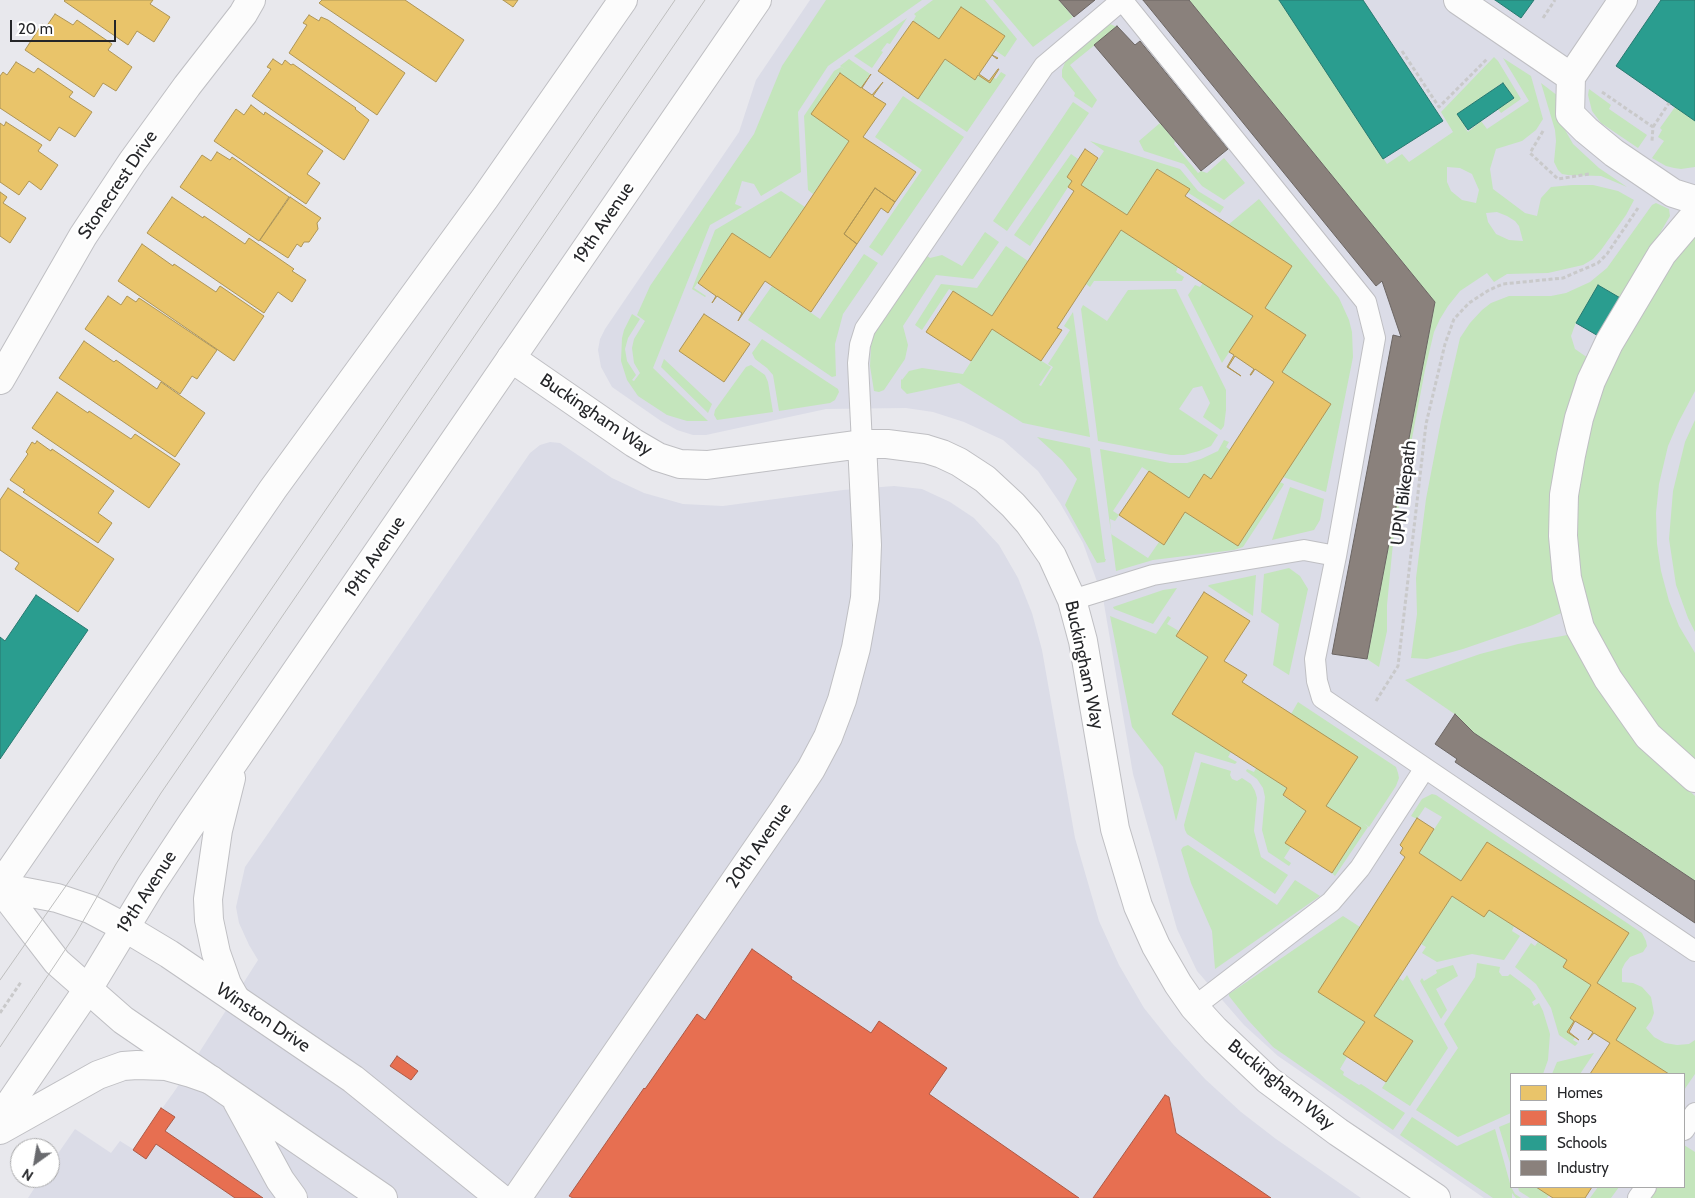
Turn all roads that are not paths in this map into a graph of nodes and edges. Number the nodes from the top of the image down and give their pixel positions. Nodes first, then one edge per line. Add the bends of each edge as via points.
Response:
1 (252, 0) edge
2 (622, 0) edge
3 (757, 0) edge
4 (1122, 0) edge
5 (1458, 0) edge
6 (1623, 0) edge
7 (1573, 75) junction
8 (1684, 196) edge
9 (1695, 215) edge
10 (511, 358) junction
11 (0, 380) edge
12 (862, 444) junction
13 (1336, 556) junction
14 (1072, 600) junction
15 (237, 758) junction
16 (1424, 768) junction
17 (1695, 778) edge
18 (0, 887) edge
19 (124, 927) junction
20 (1695, 951) edge
21 (88, 989) junction
22 (235, 998) junction
23 (1194, 1007) junction
24 (212, 1080) junction
25 (235, 1097) junction
26 (1695, 1113) edge
27 (0, 1118) edge
28 (1685, 1128) edge
29 (0, 1130) edge
30 (294, 1198) edge
31 (383, 1198) edge
32 (500, 1198) edge
33 (517, 1198) edge
34 (1436, 1198) edge

1 - 11 main road, Stonecrest Drive via 132,162 83,236
2 - 18 main road via 485,198 274,489
3 - 10 main road, 19th Avenue
4 - 12 lane via 1044,66 865,329 858,363
4 - 13 lane via 1366,302 1375,338
5 - 7 main road
6 - 7 main road
7 - 8 main road via 1570,114 1614,153
9 - 17 main road via 1662,254 1609,343 1591,381 1571,456 1564,495 1563,536 1567,578 1580,628 1608,679 1648,736
10 - 12 main road, Buckingham Way via 634,443 658,457 680,464 707,465
10 - 15 main road, 19th Avenue
12 - 14 main road, Buckingham Way via 898,444 926,449 959,462 985,479 1030,523 1052,556
12 - 33 main road, 20th Avenue via 867,545 865,598 856,648 828,737 784,810
13 - 14 lane via 1304,550 1153,575
13 - 16 lane via 1315,659 1322,698
14 - 23 main road, Buckingham Way via 1083,641 1115,829 1132,888 1156,946
15 - 19 main road, 19th Avenue
15 - 22 main road via 218,830 208,899 216,953
16 - 20 lane
16 - 23 lane via 1360,868 1331,902
18 - 19 main road, Winston Drive via 74,903
18 - 21 main road via 57,962
19 - 21 main road, 19th Avenue
19 - 22 main road, Winston Drive
21 - 24 main road via 123,1020
21 - 27 main road, 19th Avenue
22 - 32 main road, Winston Drive via 365,1088
23 - 34 main road, Buckingham Way via 1234,1050 1268,1080
24 - 25 main road
24 - 29 main road via 166,1066 123,1066 98,1075
25 - 30 main road via 280,1180
25 - 31 main road
26 - 28 lane

